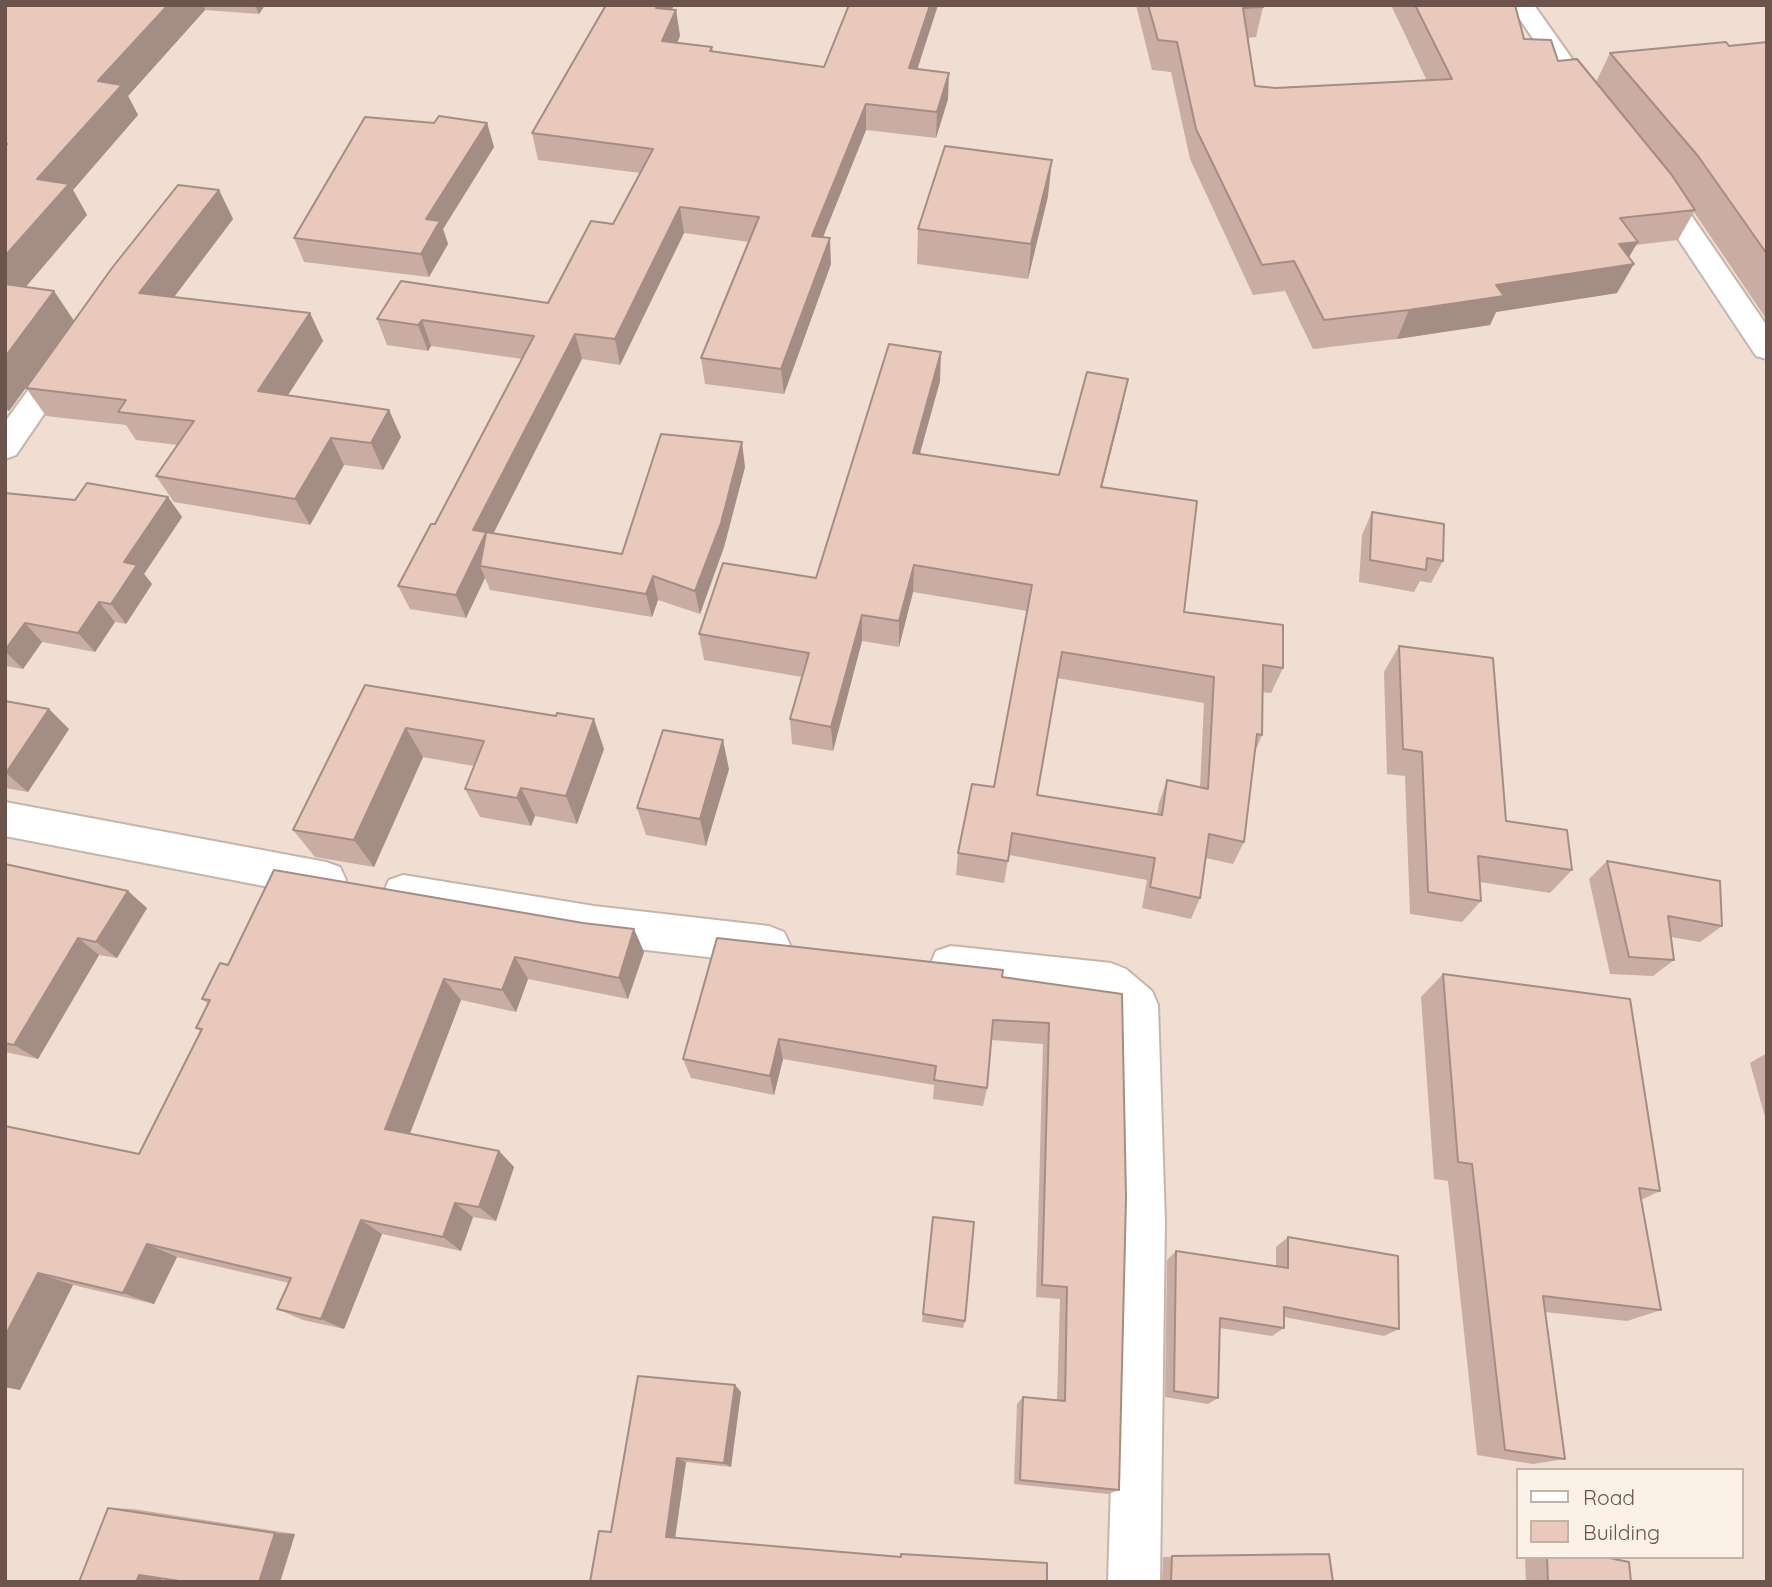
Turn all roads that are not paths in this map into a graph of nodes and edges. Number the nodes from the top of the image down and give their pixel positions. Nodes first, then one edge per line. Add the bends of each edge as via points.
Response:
1 (1522, 5) edge
2 (1608, 125) edge
3 (1642, 166) edge
4 (80, 340) edge
5 (1767, 349) edge
6 (15, 418) edge
7 (5, 447) edge
8 (5, 819) edge
9 (811, 949) edge
10 (907, 960) edge
11 (1134, 1582) edge

1 - 2 street
3 - 5 street
4 - 6 street
6 - 7 street
8 - 9 street via 580,923
10 - 11 street via 1111,983 1137,1005 1142,1222

